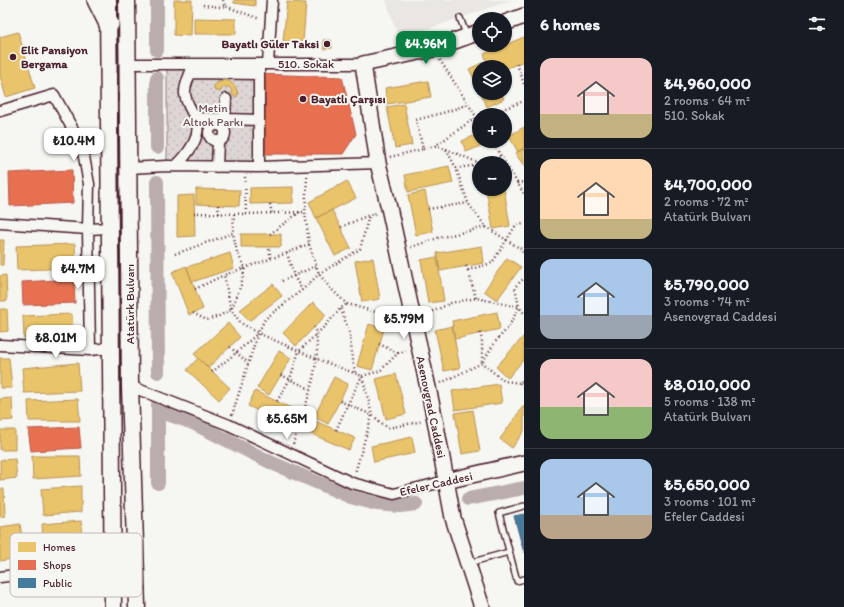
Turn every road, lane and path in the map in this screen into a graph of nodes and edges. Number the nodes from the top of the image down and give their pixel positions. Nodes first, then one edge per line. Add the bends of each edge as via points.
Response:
1 (97, 0) edge
2 (108, 0) edge
3 (127, 0) edge
4 (223, 0) edge
5 (272, 0) edge
6 (203, 6) dead end
7 (225, 6) junction
8 (524, 16) edge
9 (460, 18) dead end
10 (512, 20) edge
11 (270, 23) junction
12 (108, 24) junction
13 (472, 33) edge
14 (472, 34) edge
15 (438, 58) dead end
16 (128, 64) junction
17 (363, 64) junction
18 (517, 64) dead end
19 (262, 67) junction
20 (192, 69) junction
21 (524, 84) edge
22 (226, 99) dead end
23 (524, 101) edge
24 (469, 104) junction
25 (506, 108) edge
26 (472, 109) edge
27 (0, 111) edge
28 (195, 118) junction
29 (217, 118) junction
30 (259, 120) junction
31 (472, 122) edge
32 (197, 133) junction
33 (208, 133) junction
34 (218, 141) junction
35 (435, 146) junction
36 (496, 148) edge
37 (423, 149) junction
38 (446, 149) junction
39 (501, 156) edge
40 (472, 161) edge
41 (378, 163) junction
42 (310, 165) junction
43 (472, 165) edge
44 (176, 166) junction
45 (216, 166) junction
46 (244, 166) junction
47 (259, 167) junction
48 (128, 168) junction
49 (456, 168) junction
50 (513, 176) edge
51 (524, 182) edge
52 (517, 183) junction
53 (524, 194) edge
54 (468, 203) junction
55 (270, 204) dead end
56 (218, 205) dead end
57 (428, 209) dead end
58 (303, 211) junction
59 (194, 213) dead end
60 (379, 213) dead end
61 (219, 214) junction
62 (234, 214) junction
63 (246, 214) junction
64 (272, 214) junction
65 (369, 215) junction
66 (0, 223) edge
67 (524, 224) edge
68 (486, 227) junction
69 (110, 228) junction
70 (341, 228) dead end
71 (88, 229) junction
72 (233, 233) junction
73 (270, 234) dead end
74 (506, 240) junction
75 (309, 244) junction
76 (409, 248) dead end
77 (269, 249) dead end
78 (287, 253) junction
79 (175, 254) dead end
80 (524, 255) edge
81 (271, 259) junction
82 (316, 266) junction
83 (466, 266) dead end
84 (245, 268) junction
85 (468, 270) junction
86 (319, 274) junction
87 (224, 275) junction
88 (294, 276) junction
89 (524, 278) edge
90 (282, 281) dead end
91 (195, 289) dead end
92 (302, 290) junction
93 (476, 298) junction
94 (347, 304) junction
95 (520, 307) junction
96 (341, 308) junction
97 (231, 310) junction
98 (397, 311) dead end
99 (193, 313) dead end
100 (524, 313) edge
101 (424, 315) dead end
102 (314, 328) dead end
103 (258, 333) junction
104 (480, 334) dead end
105 (316, 335) junction
106 (379, 344) dead end
107 (0, 345) edge
108 (230, 347) dead end
109 (111, 348) junction
110 (90, 350) junction
111 (406, 350) dead end
112 (299, 351) junction
113 (236, 353) junction
114 (398, 353) junction
115 (317, 359) junction
116 (248, 363) junction
117 (482, 363) junction
118 (212, 372) dead end
119 (355, 374) junction
120 (281, 375) dead end
121 (362, 376) junction
122 (524, 378) edge
123 (290, 379) junction
124 (440, 383) dead end
125 (520, 383) junction
126 (130, 386) junction
127 (524, 387) edge
128 (310, 389) junction
129 (340, 400) dead end
130 (277, 401) dead end
131 (348, 404) junction
132 (372, 415) junction
133 (423, 421) dead end
134 (228, 425) junction
135 (336, 430) dead end
136 (290, 454) junction
137 (524, 463) edge
138 (446, 481) junction
139 (352, 483) junction
140 (524, 506) edge
141 (112, 533) edge
142 (135, 533) edge
143 (509, 552) junction
144 (468, 563) junction
145 (10, 576) edge
146 (0, 577) edge
147 (524, 579) edge
148 (113, 597) edge
149 (137, 597) edge
150 (113, 607) edge
151 (137, 607) edge
152 (482, 607) edge

1 - 12 highway
2 - 12 main road, Atatürk Bulvarı
3 - 16 main road, Atatürk Bulvarı
4 - 7 path
5 - 11 street
6 - 7 path
7 - 11 path
8 - 10 main road
9 - 13 lane
11 - 19 street
12 - 69 main road, Atatürk Bulvarı
14 - 17 main road, 510. Sokak via 432,49
15 - 24 path
16 - 20 street, 510. Sokak
16 - 48 main road, Atatürk Bulvarı
17 - 19 street, 510. Sokak
17 - 41 main road, Asenovgrad Caddesi
18 - 21 path
19 - 20 street, 510. Sokak
19 - 30 street
20 - 28 street via 185,96
22 - 29 street
23 - 25 path
24 - 26 path
24 - 37 path via 416,120
27 - 71 street via 54,96 82,146 89,184
28 - 29 street
28 - 32 street via 198,123
29 - 30 street
29 - 33 street
29 - 34 street via 225,134 223,139
30 - 47 street
31 - 35 path
32 - 33 street
32 - 44 street via 192,148
33 - 34 street via 213,140
34 - 45 street
35 - 37 path
35 - 38 path
36 - 39 path
37 - 41 path via 390,157
38 - 40 path
38 - 49 path
41 - 42 street
41 - 138 main road, Asenovgrad Caddesi
42 - 47 street
42 - 58 path
43 - 49 path
44 - 45 street
44 - 48 street
45 - 46 street
46 - 47 street
46 - 63 path
48 - 126 main road, Atatürk Bulvarı
49 - 54 path
50 - 52 path
51 - 52 path
52 - 53 path
54 - 57 path
54 - 68 path
55 - 64 path
56 - 61 path
58 - 64 path
58 - 73 path
58 - 75 path
59 - 61 path
60 - 65 path
61 - 62 path
62 - 63 path
62 - 72 path
63 - 64 path
65 - 70 path
65 - 86 path via 360,249
66 - 71 street
67 - 74 path via 516,225
68 - 74 path
68 - 76 path via 438,238
69 - 71 street
69 - 109 main road, Atatürk Bulvarı
71 - 110 street
72 - 79 path
72 - 84 path via 237,252
74 - 80 path via 521,249
74 - 85 path via 492,263
75 - 78 path
75 - 82 path
77 - 81 path
78 - 81 path
78 - 88 path
81 - 84 path
82 - 86 path
82 - 88 path
83 - 85 path
84 - 87 path
84 - 97 path via 242,285
85 - 93 path
86 - 92 path
86 - 94 path
87 - 91 path
87 - 97 path
88 - 90 path
88 - 92 path
89 - 95 path via 514,287
92 - 103 path via 265,319
93 - 95 path
93 - 101 path via 451,303
94 - 96 path
94 - 98 path via 376,312
95 - 100 path
95 - 117 path
96 - 105 path
96 - 119 path
97 - 99 path via 207,320
97 - 103 path via 242,323
102 - 105 path
103 - 112 path
103 - 113 path
103 - 116 path
104 - 117 path
105 - 112 path
105 - 115 path
106 - 114 path
107 - 110 street
108 - 113 path
109 - 110 street
109 - 141 main road, Atatürk Bulvarı
111 - 114 path
112 - 115 path
112 - 123 path
113 - 116 path
113 - 118 path
114 - 121 path via 380,371
115 - 119 path
115 - 128 path
116 - 134 path
117 - 124 path
117 - 125 path via 504,382
119 - 121 path
120 - 123 path
121 - 131 path
121 - 132 path
122 - 125 path
123 - 128 path
123 - 130 path
125 - 127 path
126 - 134 street, Efeler Caddesi
126 - 142 main road, Atatürk Bulvarı
128 - 136 path
129 - 131 path
131 - 132 path
131 - 135 path
132 - 133 path via 388,428
132 - 139 path
134 - 136 street, Efeler Caddesi
136 - 139 street, Efeler Caddesi
137 - 138 main road, Efeler Caddesi
138 - 139 street, Efeler Caddesi via 394,494
138 - 144 main road, Asenovgrad Caddesi via 453,518
140 - 143 lane via 499,513
143 - 144 lane
143 - 147 lane via 517,581
144 - 152 main road, Asenovgrad Caddesi
145 - 146 street
148 - 150 main road, Atatürk Bulvarı
149 - 151 main road, Atatürk Bulvarı

